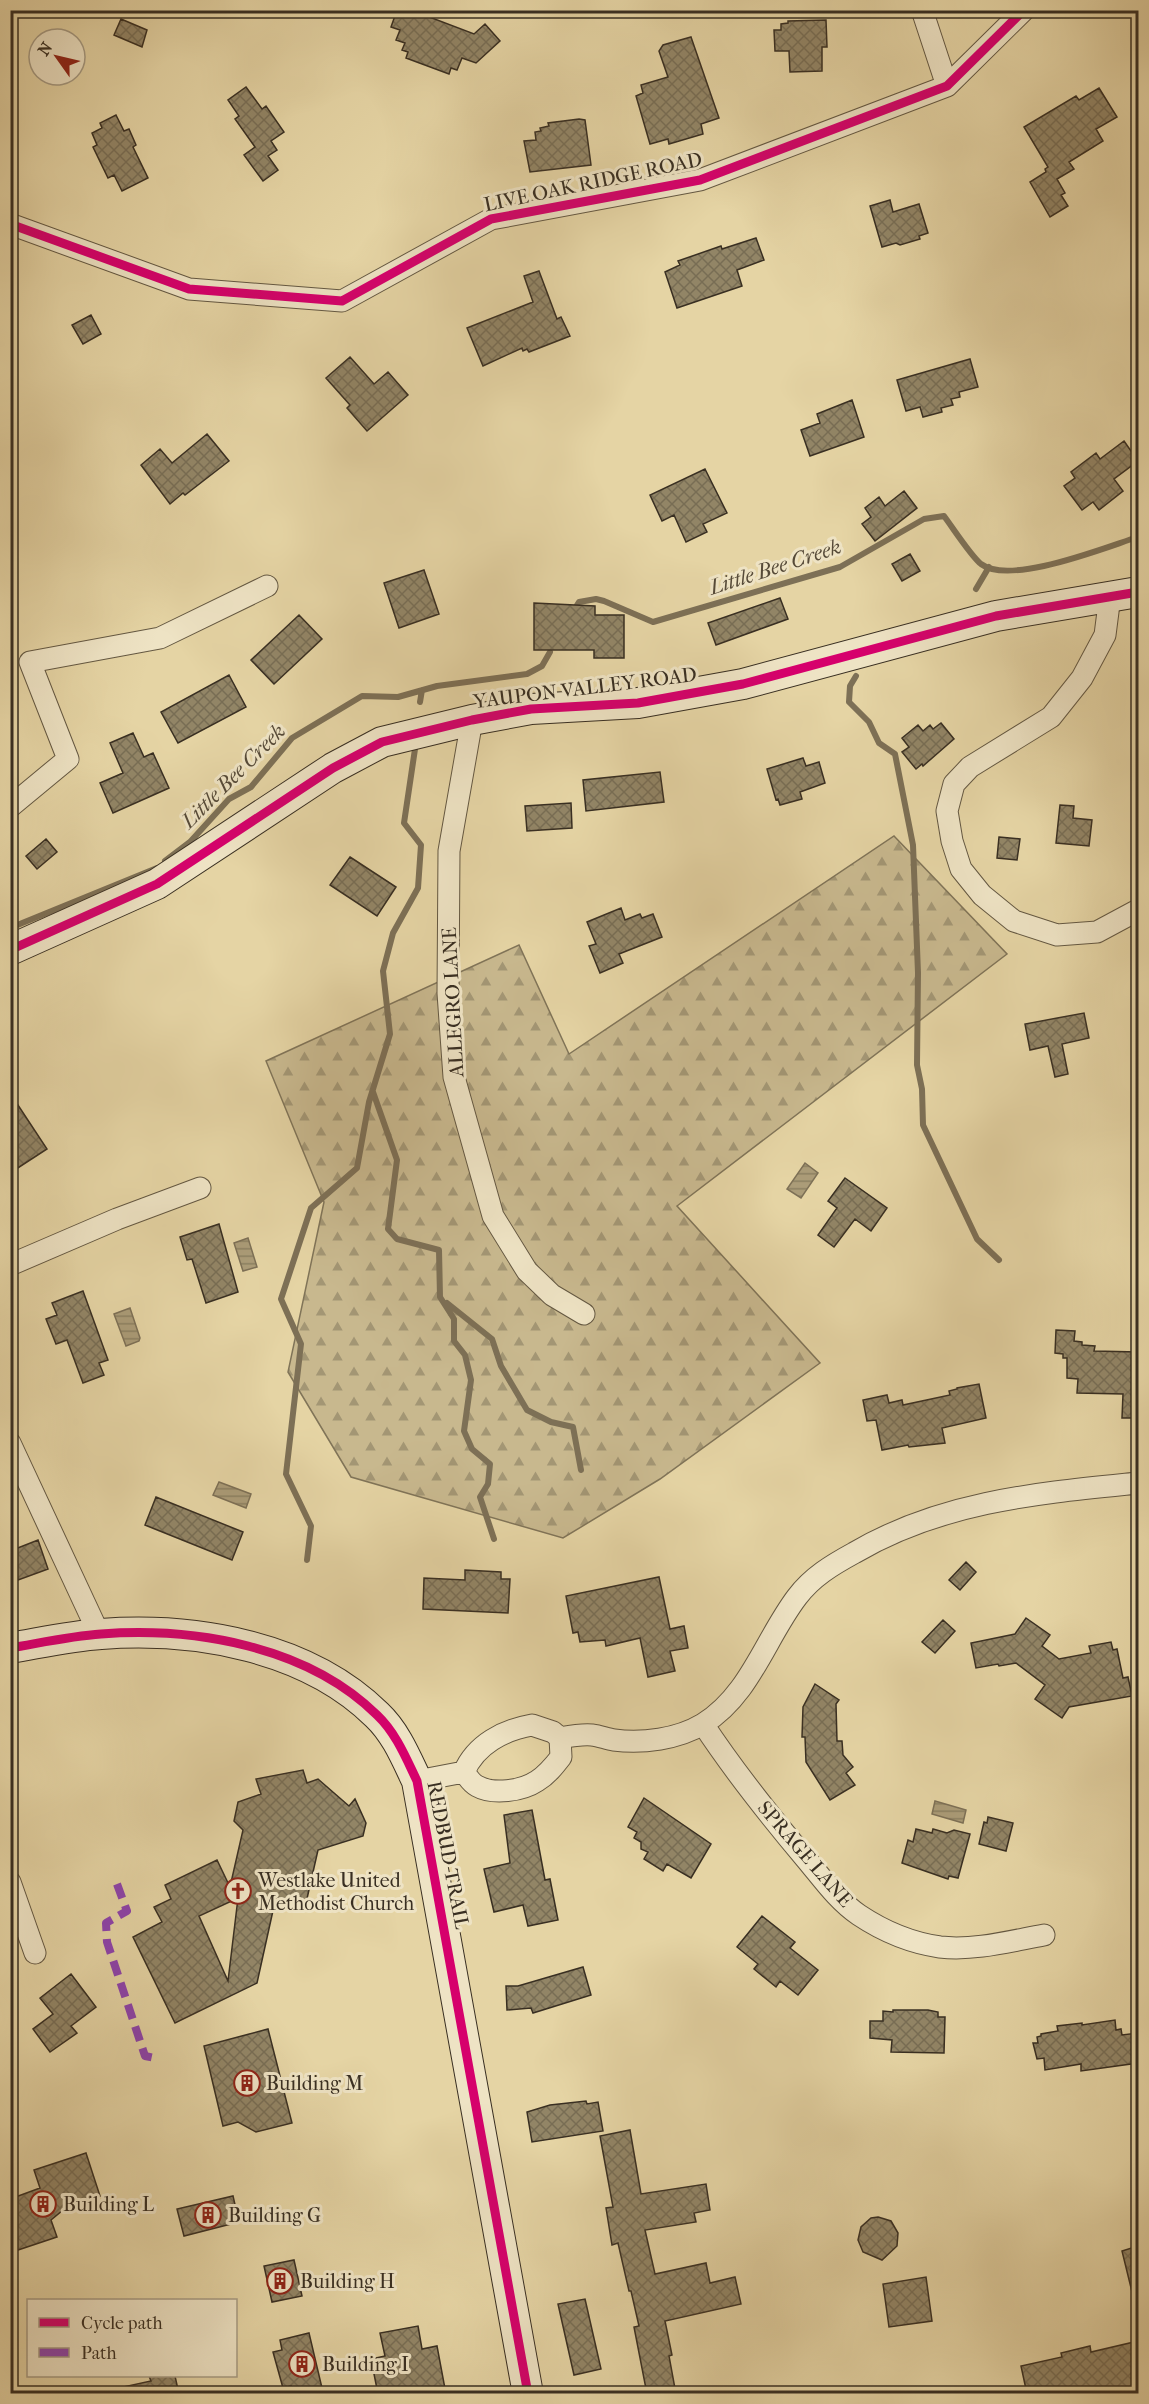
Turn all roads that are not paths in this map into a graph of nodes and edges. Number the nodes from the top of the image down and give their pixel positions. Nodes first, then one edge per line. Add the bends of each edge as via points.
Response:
1 (922, 10) edge
2 (1024, 10) edge
3 (947, 86) junction
4 (10, 224) edge
5 (267, 586) dead end
6 (1124, 594) edge
7 (472, 720) junction
8 (10, 807) edge
9 (1138, 910) edge
10 (10, 950) edge
11 (200, 1188) dead end
12 (10, 1265) edge
13 (584, 1314) dead end
14 (10, 1443) edge
15 (1138, 1483) edge
16 (99, 1634) junction
17 (10, 1648) edge
18 (703, 1724) junction
19 (560, 1738) junction
20 (464, 1772) junction
21 (417, 1781) junction
22 (10, 1882) edge
23 (1044, 1935) dead end
24 (34, 1953) dead end
25 (528, 2394) edge

1 - 3 street
2 - 3 street, LIVE OAK RIDGE ROAD
3 - 4 street, LIVE OAK RIDGE ROAD via 700,180 491,219 342,301 189,289
5 - 8 street via 160,638 30,662 68,759
6 - 7 street, YAUPON VALLEY ROAD via 996,616 743,684 638,703 531,710
6 - 9 street via 1082,678 1050,717 970,767 954,784 947,811 952,842 962,868 982,895 1014,921 1057,935 1097,932
7 - 10 street, YAUPON VALLEY ROAD via 382,742 333,768 157,884
7 - 13 street, ALLEGRO LANE via 449,851 448,993 454,1077 493,1216 527,1271 552,1295
11 - 12 street
14 - 16 street
15 - 18 street via 1033,1493 980,1504 939,1515 872,1542 822,1571 798,1595 748,1679
16 - 17 street, REDBUD TRAIL
16 - 21 street, REDBUD TRAIL via 198,1636 261,1650 310,1668 348,1690 378,1716 399,1743
18 - 19 street via 661,1738
18 - 23 street, SPRAGE LANE via 763,1808 830,1888 858,1915 898,1935 943,1947 990,1945
19 - 20 street via 532,1725 512,1728 481,1748
19 - 20 street via 561,1757 535,1783 514,1790 488,1791 474,1785
20 - 21 street
21 - 25 street, REDBUD TRAIL
22 - 24 street

